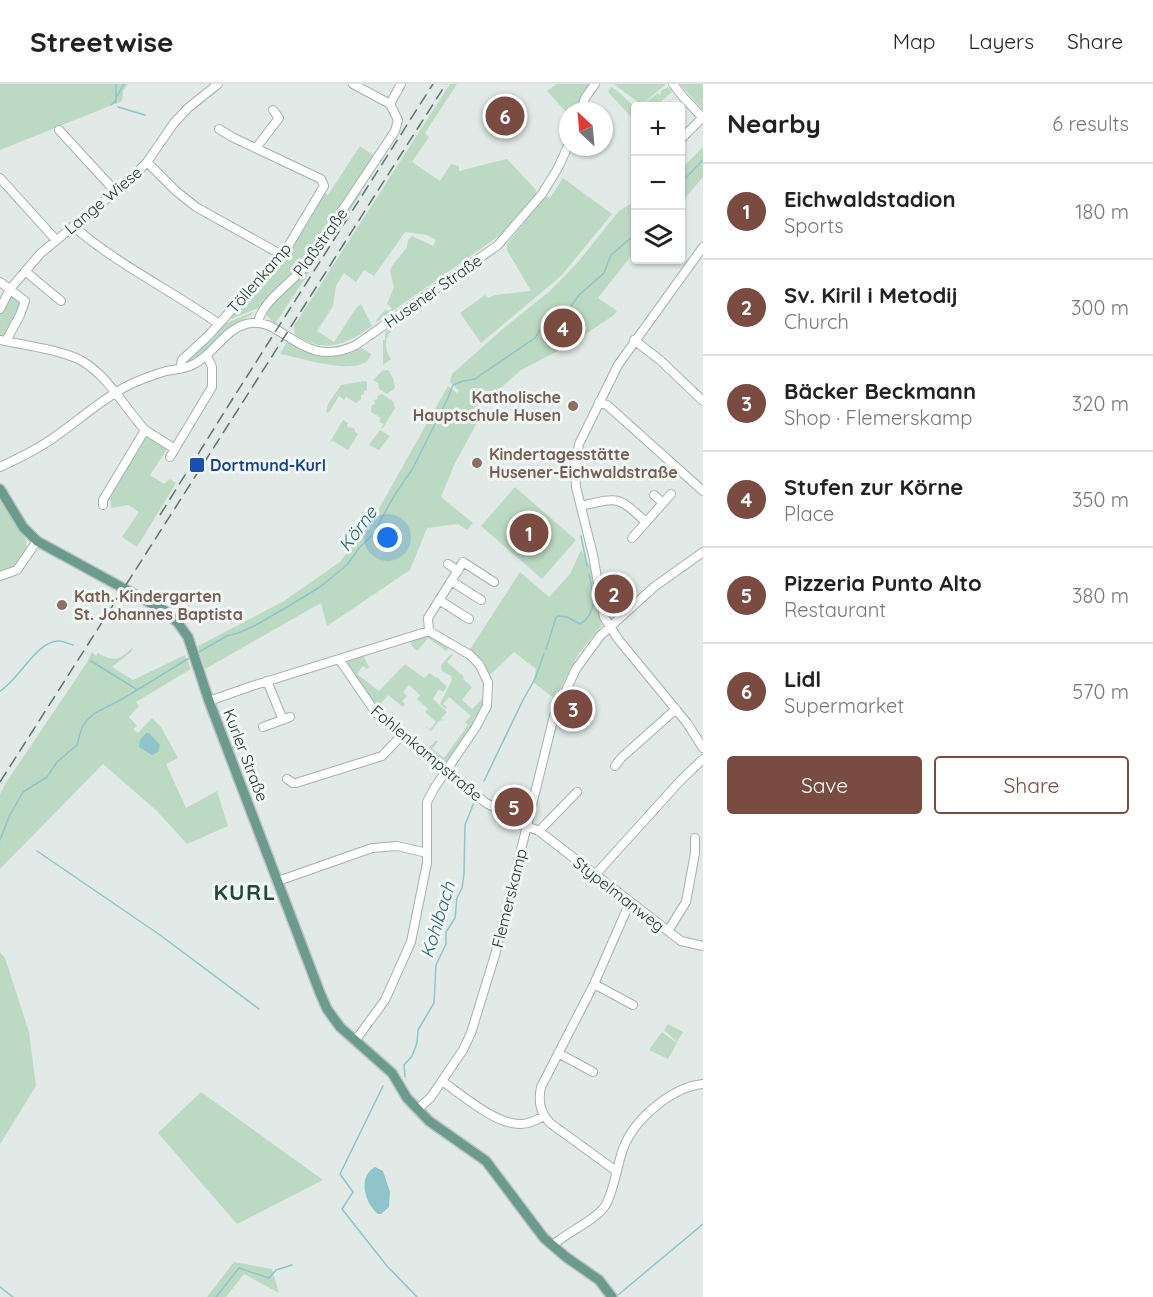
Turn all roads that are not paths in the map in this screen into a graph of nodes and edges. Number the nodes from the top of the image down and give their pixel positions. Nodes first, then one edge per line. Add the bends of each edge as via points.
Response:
1 (218, 84) edge
2 (353, 84) edge
3 (401, 84) edge
4 (595, 84) edge
5 (673, 84) edge
6 (584, 102) edge
7 (390, 104) junction
8 (273, 110) dead end
9 (703, 117) edge
10 (219, 129) dead end
11 (59, 130) dead end
12 (685, 136) edge
13 (256, 148) junction
14 (563, 156) edge
15 (147, 162) junction
16 (0, 178) edge
17 (116, 192) junction
18 (73, 226) junction
19 (56, 240) junction
20 (703, 247) edge
21 (282, 255) junction
22 (25, 271) junction
23 (0, 282) edge
24 (10, 290) junction
25 (61, 301) dead end
26 (0, 309) edge
27 (258, 322) junction
28 (219, 324) junction
29 (3, 340) edge
30 (634, 340) junction
31 (209, 360) junction
32 (180, 369) junction
33 (115, 394) junction
34 (701, 396) edge
35 (599, 402) junction
36 (145, 430) junction
37 (175, 449) junction
38 (170, 457) dead end
39 (0, 467) edge
40 (0, 489) edge
41 (703, 491) edge
42 (671, 494) dead end
43 (654, 495) dead end
44 (663, 503) junction
45 (103, 505) dead end
46 (581, 506) junction
47 (646, 522) junction
48 (633, 538) dead end
49 (37, 541) junction
50 (703, 552) edge
51 (448, 564) dead end
52 (458, 571) junction
53 (0, 576) edge
54 (451, 581) junction
55 (494, 582) dead end
56 (439, 600) junction
57 (481, 600) dead end
58 (469, 620) dead end
59 (610, 627) junction
60 (429, 631) junction
61 (339, 659) junction
62 (267, 681) junction
63 (209, 701) junction
64 (676, 709) junction
65 (263, 727) dead end
66 (402, 735) junction
67 (703, 748) edge
68 (703, 759) edge
69 (615, 766) dead end
70 (446, 771) junction
71 (287, 779) dead end
72 (576, 792) dead end
73 (527, 824) junction
74 (538, 831) junction
75 (694, 838) dead end
76 (427, 853) junction
77 (595, 875) junction
78 (278, 881) junction
79 (630, 902) junction
80 (668, 931) junction
81 (703, 946) edge
82 (594, 984) junction
83 (633, 1005) dead end
84 (355, 1041) junction
85 (558, 1053) junction
86 (593, 1072) dead end
87 (442, 1081) junction
88 (703, 1084) edge
89 (415, 1105) junction
90 (544, 1116) junction
91 (616, 1171) junction
92 (552, 1244) junction
93 (612, 1297) edge

1 - 15 street, Lange Wiese via 174,123
2 - 7 street
3 - 7 street
4 - 6 street
5 - 9 street
7 - 27 street, Plaßstraße via 398,120 395,131 306,265 264,307
8 - 13 street via 279,118
9 - 12 street
10 - 13 street
11 - 17 street
13 - 21 street, Töllenkamp via 321,179 324,186
14 - 27 street, Husener Straße via 547,187 498,244 356,345 318,352
15 - 17 street, Lange Wiese
15 - 21 street via 196,207
16 - 19 street
17 - 18 street, Lange Wiese
18 - 19 street, Lange Wiese
18 - 28 street via 127,268
19 - 22 street, Lange Wiese
20 - 30 street
21 - 28 street, Töllenkamp
22 - 24 street, Lange Wiese
22 - 25 street
23 - 24 street
24 - 26 street, Lange Wiese
24 - 29 street via 25,301
27 - 31 street via 236,328
28 - 32 street, Töllenkamp via 182,360
29 - 33 street via 81,360
30 - 34 street
30 - 35 street
31 - 32 street
31 - 37 street via 213,381 210,392
32 - 33 street via 153,375
33 - 36 street
33 - 39 street via 49,441
35 - 41 street
35 - 46 street via 576,452 576,487
36 - 37 street
36 - 45 street
37 - 38 street
40 - 49 main road, Kurler Straße via 23,527
42 - 44 street
43 - 44 street
44 - 47 street
46 - 47 street via 620,500
46 - 59 street
47 - 48 street
49 - 53 street via 17,570
49 - 63 main road, Kurler Straße via 165,611 182,628 193,648
50 - 59 street, Flemerskamp via 654,587
51 - 52 street
52 - 54 street
52 - 55 street via 463,562
54 - 56 street
54 - 57 street
56 - 58 street
56 - 60 street via 428,618
59 - 64 street
59 - 73 street, Flemerskamp via 581,660 559,702
60 - 61 street
60 - 70 street via 470,655 483,669 488,682 485,712
61 - 62 street
61 - 66 street, Fohlenkampstraße via 376,713
62 - 63 street
62 - 65 street via 286,718
63 - 78 main road, Kurler Straße
64 - 67 street
64 - 69 street
66 - 70 street, Fohlenkampstraße
66 - 71 street via 382,756 296,783
68 - 77 street
70 - 73 street, Fohlenkampstraße via 492,807
70 - 76 street via 427,802
72 - 74 street
73 - 74 street, Stypelmanweg
73 - 87 street, Flemerskamp via 471,1033
74 - 77 street, Stypelmanweg
75 - 80 street via 686,902
76 - 78 street via 397,846 372,848
76 - 84 street via 411,942 385,1000
77 - 79 street, Stypelmanweg
78 - 84 main road, Kurler Straße via 324,1002 335,1021
79 - 80 street, Stypelmanweg
79 - 82 street
80 - 81 street, Stypelmanweg via 681,941
82 - 83 street
82 - 85 street
84 - 89 main road, Kurler Straße via 386,1066
85 - 86 street
85 - 90 street via 541,1087 540,1107
87 - 89 street, Flemerskamp via 430,1097
87 - 90 street via 505,1121 521,1124
88 - 91 street via 656,1104 624,1146
89 - 92 main road, Kurler Straße via 434,1126 486,1161
90 - 91 street
91 - 92 street via 603,1209
92 - 93 main road, Kurler Straße via 599,1280

